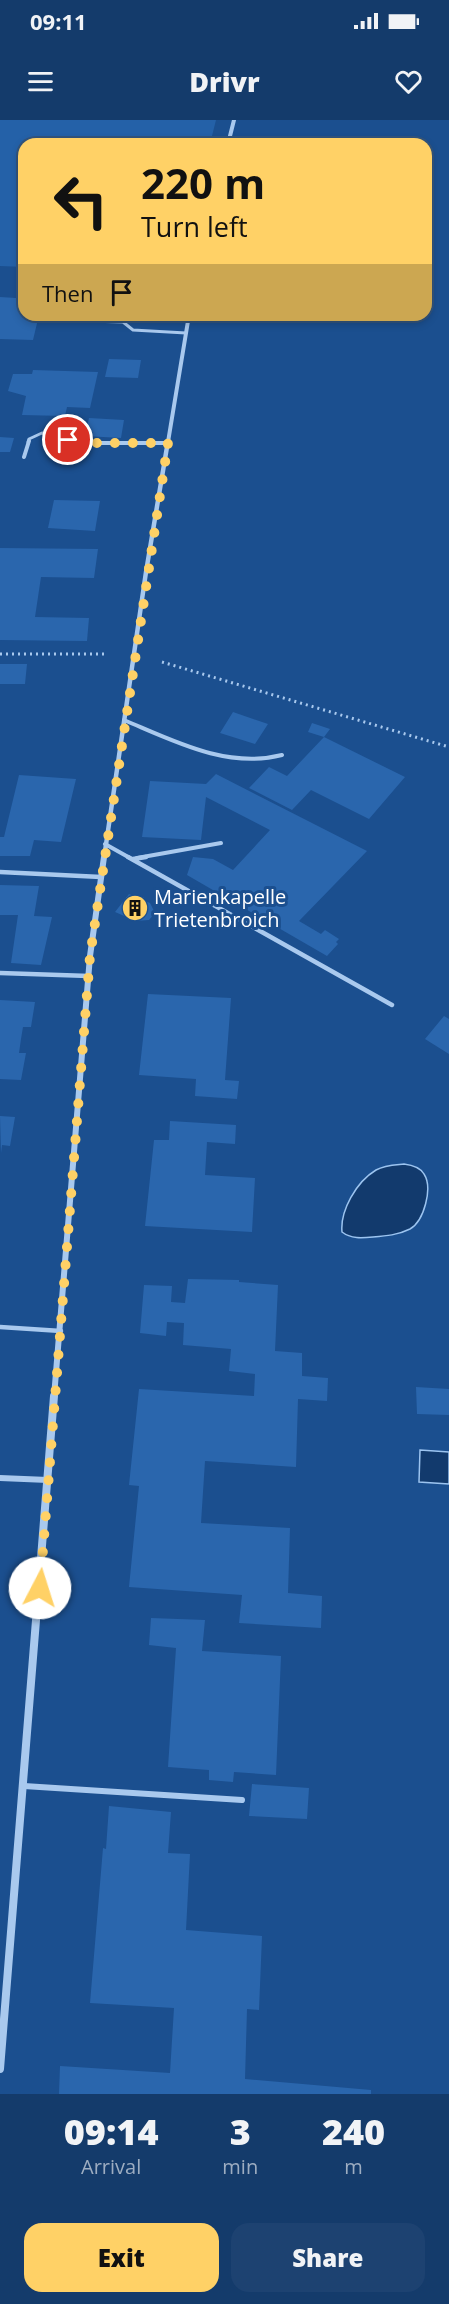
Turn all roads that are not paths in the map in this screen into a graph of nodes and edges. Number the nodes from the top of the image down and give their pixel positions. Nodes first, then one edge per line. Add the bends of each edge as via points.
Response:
1 (234, 120) edge
2 (230, 138) edge
3 (88, 321) edge
4 (188, 321) edge
5 (186, 333) junction
6 (168, 443) junction
7 (24, 457) dead end
8 (124, 720) junction
9 (282, 755) dead end
10 (221, 843) dead end
11 (105, 844) junction
12 (132, 859) junction
13 (0, 872) edge
14 (101, 877) junction
15 (0, 972) edge
16 (89, 976) junction
17 (392, 1005) dead end
18 (0, 1327) edge
19 (61, 1331) junction
20 (0, 1478) edge
21 (49, 1480) junction
22 (24, 1786) junction
23 (242, 1800) dead end
24 (0, 2069) edge

1 - 2 street
3 - 5 lane via 123,322 133,330
4 - 5 street
5 - 6 street
6 - 7 lane via 84,443 42,433 29,439
6 - 8 street
8 - 9 lane via 218,755 270,760
8 - 11 street
10 - 12 lane
11 - 12 lane
11 - 14 street
12 - 17 lane
13 - 14 lane
14 - 16 street
15 - 16 lane
16 - 19 street
18 - 19 lane
19 - 21 street
20 - 21 lane
21 - 22 street
22 - 23 lane
22 - 24 street

